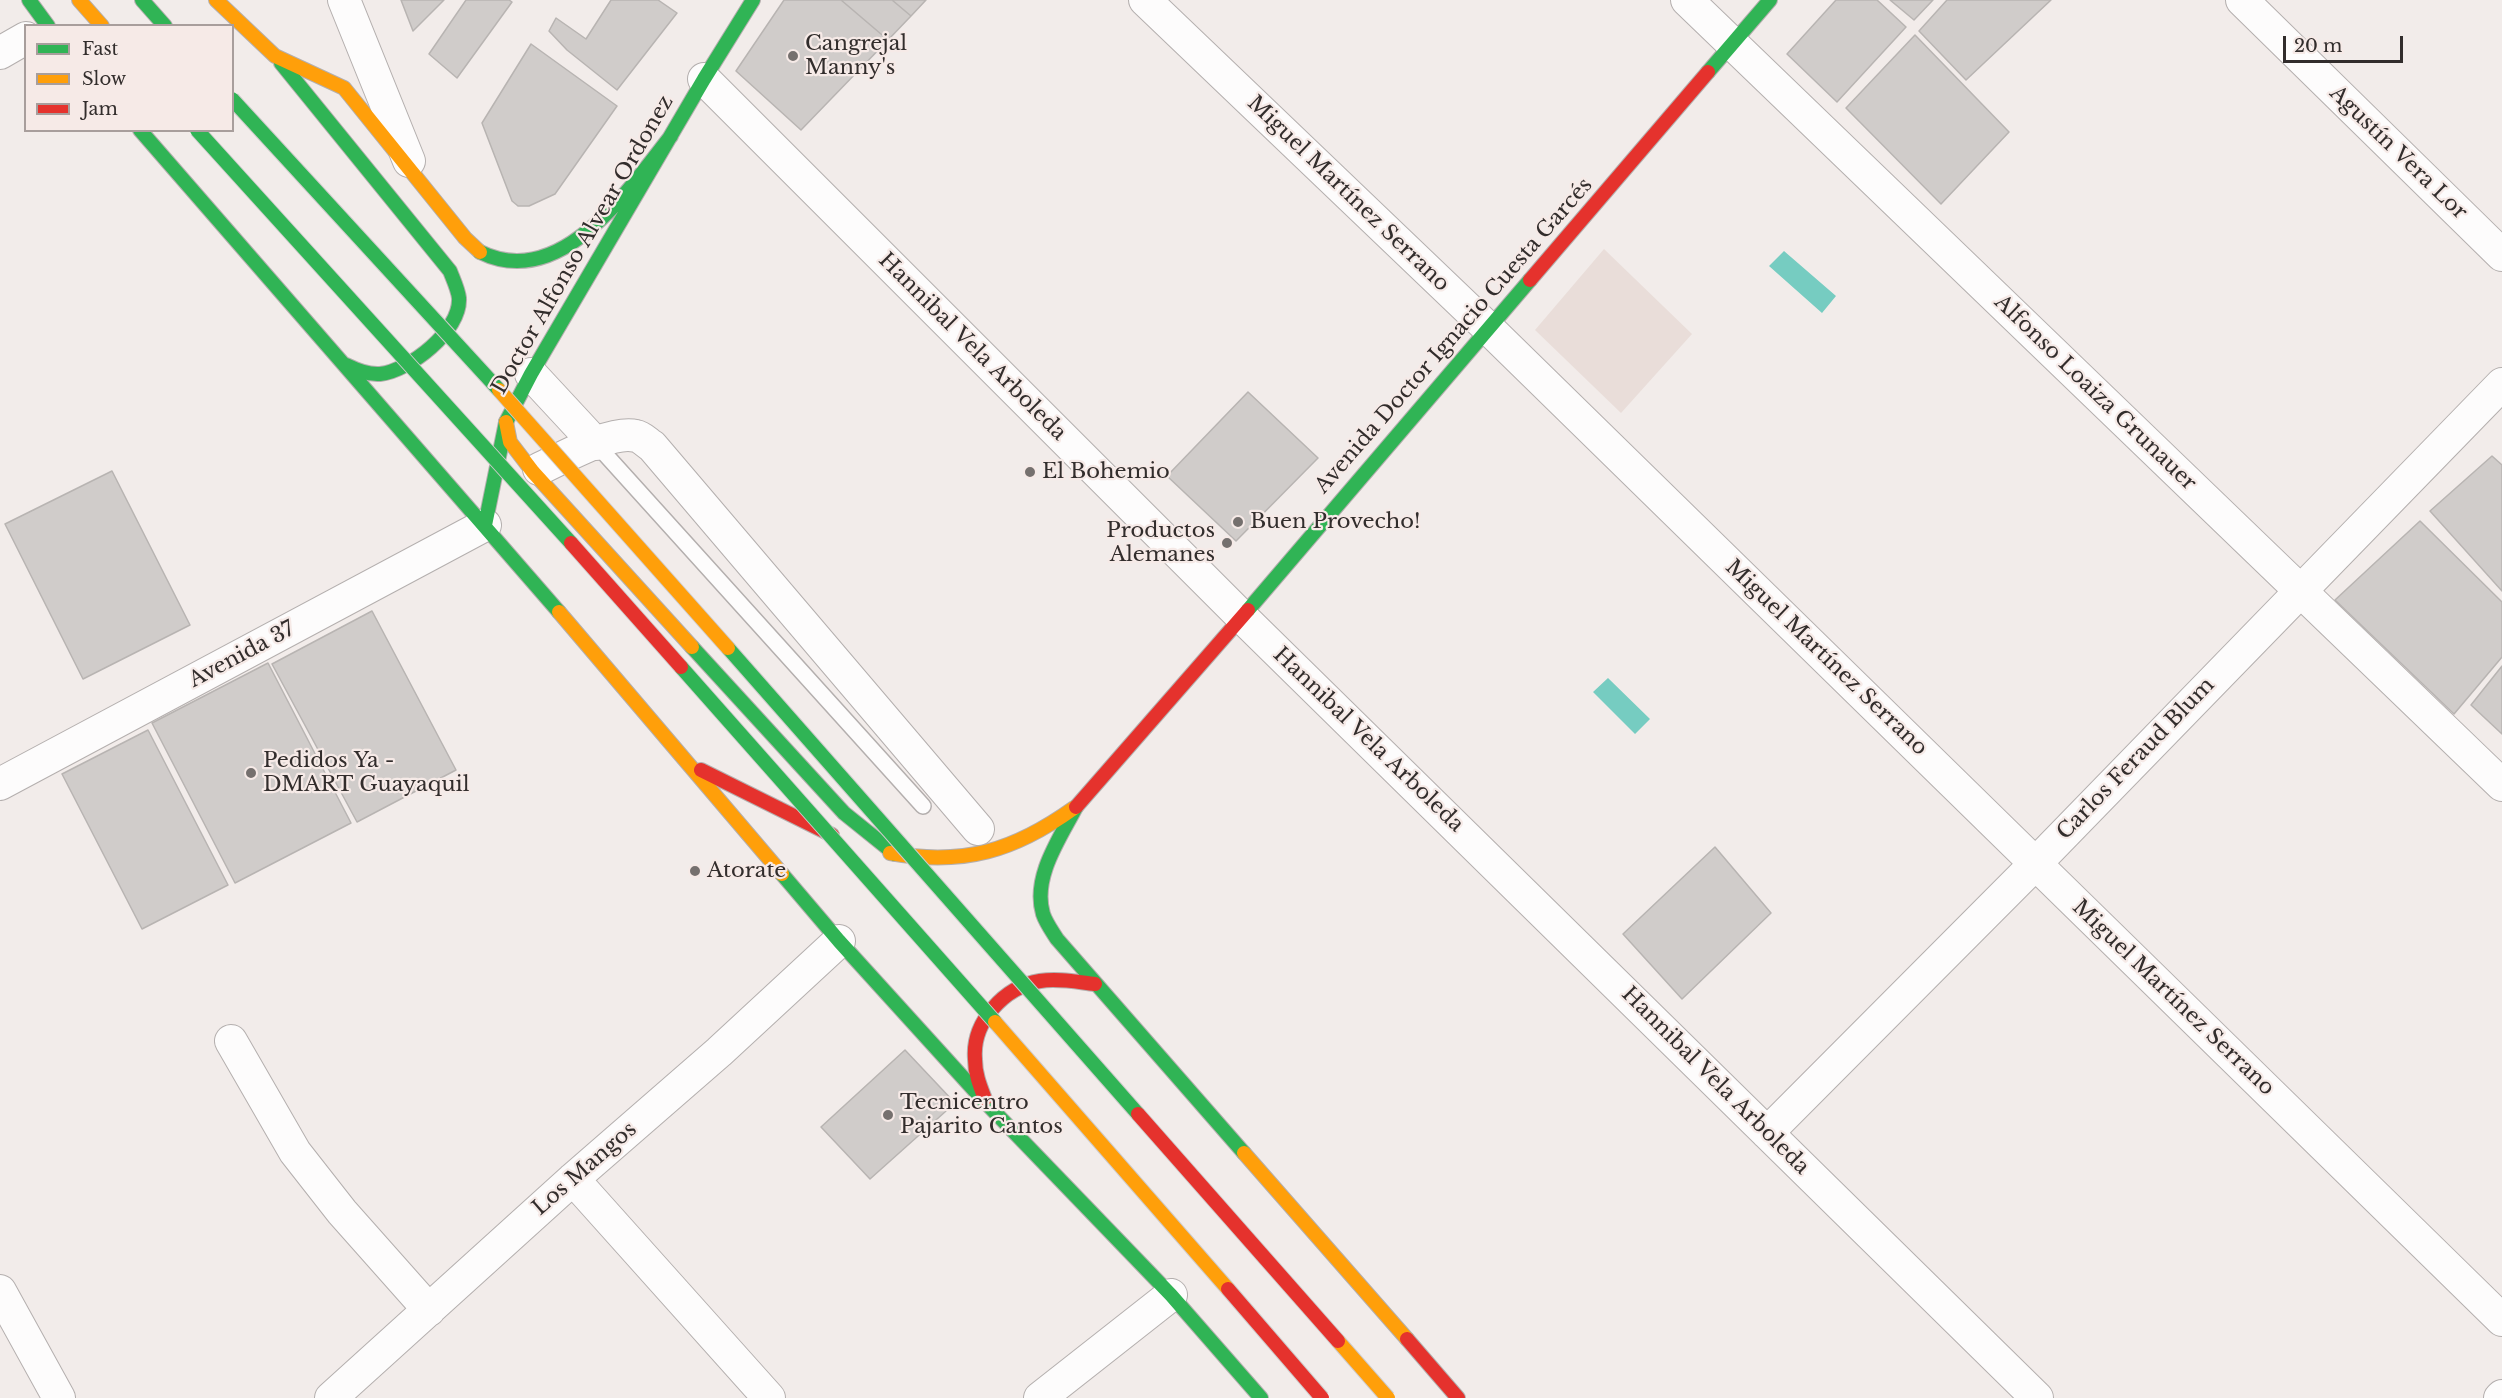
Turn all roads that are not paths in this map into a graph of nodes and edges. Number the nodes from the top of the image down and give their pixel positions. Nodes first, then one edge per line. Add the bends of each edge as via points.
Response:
1 (29, 0) edge
2 (142, 0) edge
3 (216, 0) edge
4 (344, 0) edge
5 (753, 0) edge
6 (1145, 0) edge
7 (1687, 0) edge
8 (1770, 0) edge
9 (2242, 0) edge
10 (80, 1) edge
11 (47, 24) edge
12 (100, 24) edge
13 (163, 24) edge
14 (24, 40) edge
15 (1732, 44) junction
16 (0, 53) edge
17 (275, 56) junction
18 (704, 79) junction
19 (234, 101) edge
20 (142, 132) edge
21 (199, 132) edge
22 (671, 136) junction
23 (415, 176) junction
24 (2502, 255) edge
25 (1488, 328) junction
26 (344, 364) junction
27 (531, 374) junction
28 (2502, 384) edge
29 (506, 422) junction
30 (596, 444) junction
31 (532, 471) junction
32 (485, 525) junction
33 (2300, 590) junction
34 (1242, 617) junction
35 (689, 763) junction
36 (0, 784) edge
37 (2502, 785) edge
38 (923, 806) dead end
39 (1076, 807) junction
40 (978, 829) dead end
41 (895, 854) junction
42 (2036, 863) junction
43 (839, 941) junction
44 (1095, 984) junction
45 (231, 1041) dead end
46 (986, 1102) junction
47 (1767, 1132) junction
48 (573, 1179) junction
49 (0, 1291) edge
50 (1171, 1295) junction
51 (429, 1310) junction
52 (2502, 1320) edge
53 (1052, 1389) edge
54 (1257, 1395) edge
55 (59, 1398) edge
56 (331, 1398) edge
57 (769, 1398) edge
58 (1322, 1398) edge
59 (1388, 1398) edge
60 (1458, 1398) edge
61 (2037, 1398) edge

1 - 11 main road
2 - 13 main road
3 - 17 main road
4 - 23 street
5 - 18 main road, Doctor Alfonso Alvear Ordonez
6 - 25 street, Miguel Martínez Serrano
7 - 15 street, Alfonso Loaiza Grunauer
8 - 15 main road, Avenida Doctor Ignacio Cuesta Garcés
9 - 24 street, Agustín Vera Lor
10 - 12 main road
14 - 16 street
15 - 25 main road, Avenida Doctor Ignacio Cuesta Garcés
15 - 33 street, Alfonso Loaiza Grunauer
17 - 23 main road via 344,88
17 - 26 main road via 450,271 459,298 444,336 400,370 378,374
18 - 22 main road, Doctor Alfonso Alvear Ordonez
18 - 34 street, Hannibal Vela Arboleda
19 - 59 main road, bridge via 561,458
20 - 26 main road
21 - 58 main road, bridge via 527,494 1111,1152
22 - 23 main road via 596,226 560,251 527,261 502,260 481,252
22 - 27 main road, Doctor Alfonso Alvear Ordonez
25 - 34 main road, Avenida Doctor Ignacio Cuesta Garcés
25 - 42 street, Miguel Martínez Serrano
26 - 32 main road
27 - 29 main road, Doctor Alfonso Alvear Ordonez
27 - 30 street
28 - 33 street, Carlos Feraud Blum
29 - 31 main road via 510,441
29 - 32 main road, Doctor Alfonso Alvear Ordonez
30 - 31 street
30 - 38 lane
30 - 40 street via 624,435 639,436 652,446
31 - 41 main road via 844,813
32 - 35 main road
32 - 36 street, Avenida 37
33 - 37 street, Alfonso Loaiza Grunauer
33 - 42 street, Carlos Feraud Blum
34 - 39 main road, Avenida Doctor Ignacio Cuesta Garcés
34 - 47 street, Hannibal Vela Arboleda
35 - 41 main road via 815,828
35 - 43 main road
39 - 41 main road via 1024,841 982,855 962,859
39 - 44 main road via 1041,885 1043,913 1057,939
42 - 47 street, Carlos Feraud Blum
42 - 52 street, Miguel Martínez Serrano
43 - 46 main road
43 - 48 street, Los Mangos
44 - 46 main road via 1036,981 995,1003 980,1027 974,1049 976,1072
44 - 60 main road
45 - 51 street via 295,1152
46 - 50 main road
47 - 61 street, Hannibal Vela Arboleda
48 - 51 street, Los Mangos
48 - 57 street
49 - 55 street
50 - 53 street
50 - 54 main road
51 - 56 street, Los Mangos

